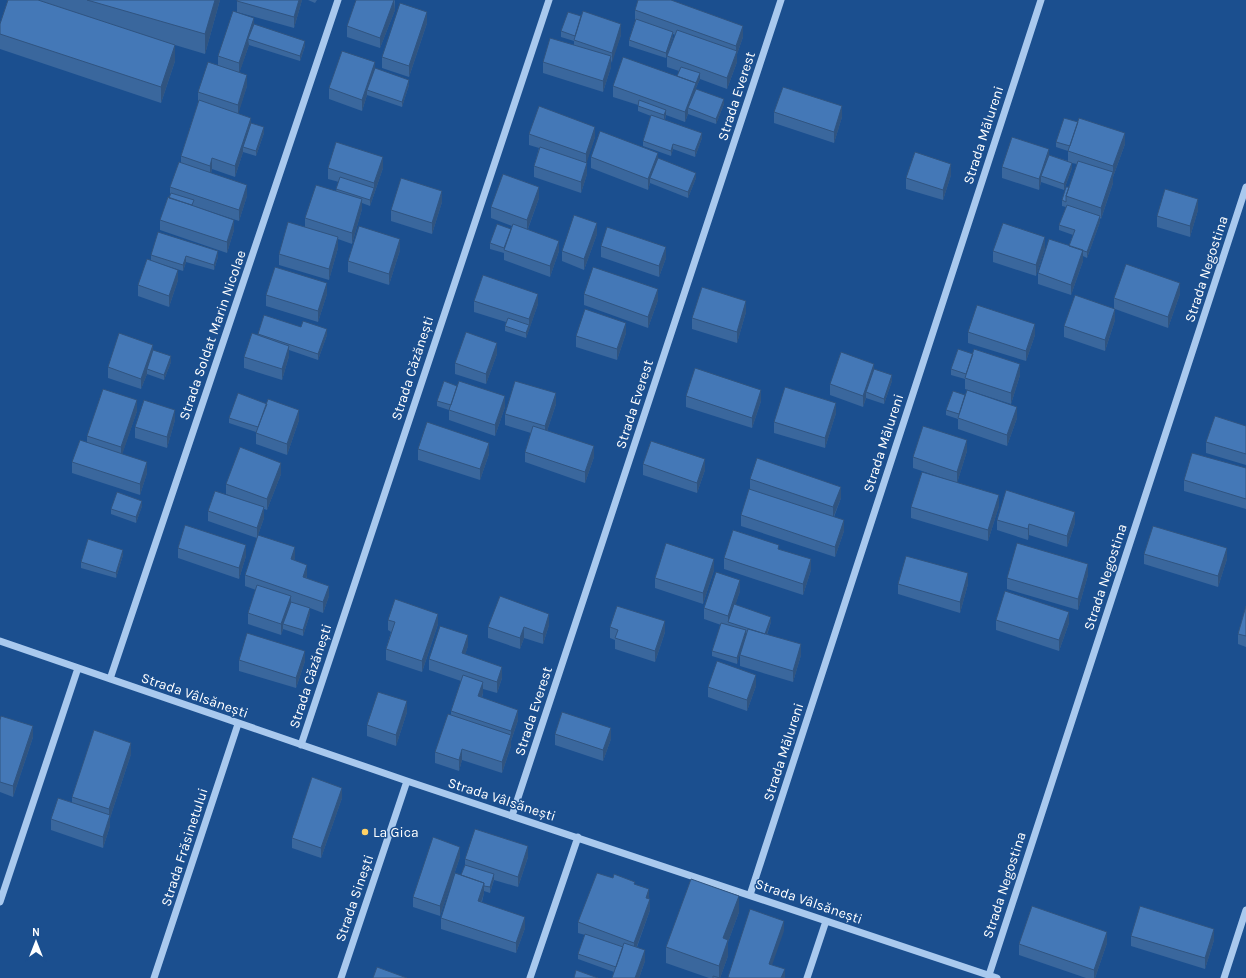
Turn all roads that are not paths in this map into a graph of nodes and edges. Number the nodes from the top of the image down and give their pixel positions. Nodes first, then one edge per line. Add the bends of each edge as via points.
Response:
1 (338, 0) edge
2 (549, 0) edge
3 (781, 0) edge
4 (1041, 0) edge
5 (1246, 187) edge
6 (0, 642) edge
7 (78, 668) junction
8 (110, 679) junction
9 (238, 724) junction
10 (301, 745) junction
11 (407, 781) junction
12 (512, 816) junction
13 (578, 837) junction
14 (750, 895) junction
15 (0, 902) edge
16 (1246, 910) edge
17 (826, 921) junction
18 (989, 975) junction
19 (154, 978) edge
20 (340, 978) edge
21 (530, 978) edge
22 (807, 978) edge
23 (997, 978) edge
24 (1224, 978) edge

1 - 8 street, Strada Soldat Marin Nicolae
2 - 10 street, Strada Căzănești
3 - 12 street, Strada Everest
4 - 14 street, Strada Mălureni
5 - 18 street, Strada Negostina
6 - 7 street, Strada Vâlsănești
7 - 8 street, Strada Vâlsănești
7 - 15 street
8 - 9 street, Strada Vâlsănești
9 - 10 street, Strada Vâlsănești
9 - 19 street, Strada Frăsinetului
10 - 11 street, Strada Vâlsănești
11 - 12 street, Strada Vâlsănești
11 - 20 street, Strada Sinești
12 - 13 street, Strada Vâlsănești
13 - 14 street, Strada Vâlsănești
13 - 21 street
14 - 17 street, Strada Vâlsănești
16 - 24 street
17 - 18 street, Strada Vâlsănești
17 - 22 street
18 - 23 street, Strada Vâlsănești

